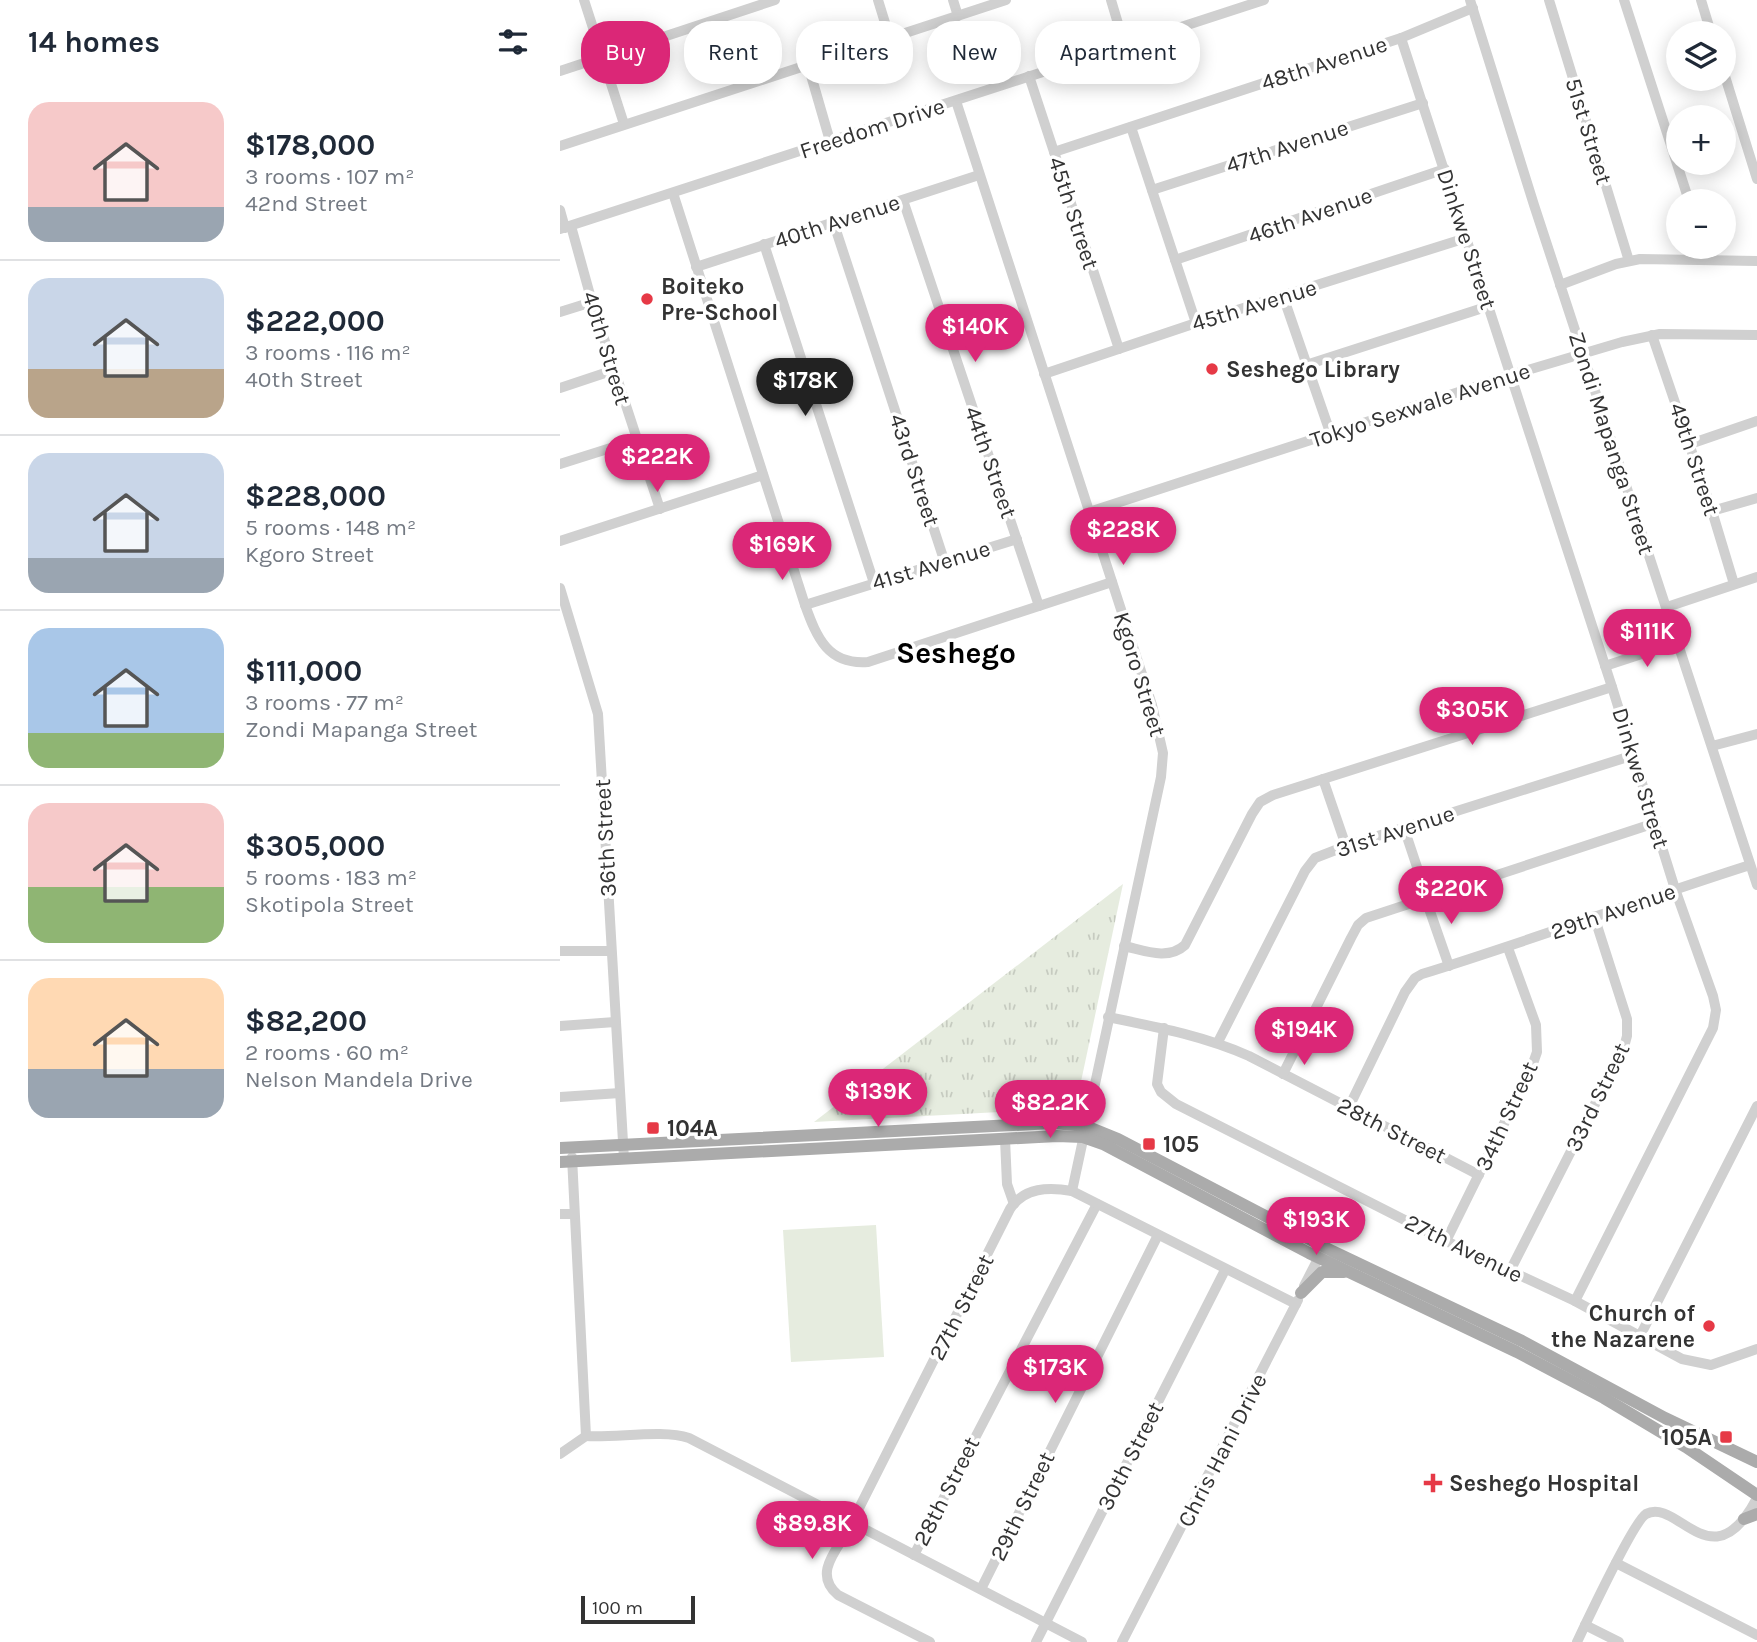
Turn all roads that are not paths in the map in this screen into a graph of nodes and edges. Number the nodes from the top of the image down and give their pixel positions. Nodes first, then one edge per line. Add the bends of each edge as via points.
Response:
1 (584, 0) edge
2 (775, 0) edge
3 (877, 0) edge
4 (953, 0) edge
5 (1006, 0) edge
6 (1111, 0) edge
7 (1264, 0) edge
8 (1549, 0) edge
9 (1624, 0) edge
10 (1701, 0) edge
11 (1471, 4) edge
12 (958, 16) junction
13 (591, 21) edge
14 (884, 21) edge
15 (1117, 21) edge
16 (1707, 21) edge
17 (1200, 22) edge
18 (913, 31) edge
19 (670, 35) edge
20 (1401, 38) junction
21 (581, 64) edge
22 (796, 69) edge
23 (560, 71) edge
24 (1035, 74) edge
25 (1029, 76) junction
26 (611, 84) edge
27 (814, 84) edge
28 (1730, 91) edge
29 (957, 101) junction
30 (1423, 103) junction
31 (624, 124) junction
32 (1131, 127) junction
33 (830, 141) junction
34 (560, 146) edge
35 (1054, 152) junction
36 (1445, 169) junction
37 (979, 175) junction
38 (1757, 179) edge
39 (1685, 189) edge
40 (1152, 190) junction
41 (673, 193) junction
42 (903, 200) junction
43 (560, 209) edge
44 (833, 221) junction
45 (565, 228) edge
46 (1466, 238) junction
47 (764, 244) junction
48 (1175, 260) junction
49 (1711, 260) joint
50 (1629, 261) junction
51 (1757, 261) edge
52 (696, 267) junction
53 (1560, 285) junction
54 (1283, 296) junction
55 (592, 302) junction
56 (1489, 306) junction
57 (560, 312) edge
58 (1196, 323) junction
59 (1652, 335) junction
60 (1757, 335) edge
61 (1119, 349) junction
62 (1582, 352) junction
63 (1306, 365) junction
64 (614, 370) junction
65 (1044, 374) junction
66 (1511, 375) junction
67 (560, 388) edge
68 (1757, 421) edge
69 (1331, 435) junction
70 (636, 440) junction
71 (1690, 444) junction
72 (560, 464) edge
73 (763, 475) junction
74 (1757, 498) edge
75 (660, 509) junction
76 (1712, 511) junction
77 (1089, 512) junction
78 (1017, 539) junction
79 (560, 541) edge
80 (944, 560) junction
81 (1757, 577) edge
82 (1112, 582) junction
83 (874, 583) junction
84 (1734, 584) junction
85 (560, 588) edge
86 (805, 605) junction
87 (1039, 606) junction
88 (1667, 607) junction
89 (1678, 642) junction
90 (1605, 666) junction
91 (1612, 687) junction
92 (1757, 734) edge
93 (1712, 746) junction
94 (1634, 755) junction
95 (1323, 779) junction
96 (1656, 824) junction
97 (1404, 828) junction
98 (1346, 846) junction
99 (1750, 865) junction
100 (1757, 885) edge
101 (1675, 889) junction
102 (1426, 897) junction
103 (1594, 916) junction
104 (1124, 946) junction
105 (1508, 948) junction
106 (560, 951) edge
107 (611, 951) junction
108 (1449, 966) junction
109 (1108, 1017) junction
110 (615, 1022) junction
111 (560, 1026) edge
112 (1164, 1028) junction
113 (1218, 1042) junction
114 (1283, 1074) junction
115 (620, 1093) junction
116 (560, 1097) edge
117 (1757, 1106) edge
118 (1349, 1107) junction
119 (1085, 1131) junction
120 (1005, 1139) junction
121 (623, 1145) junction
122 (566, 1148) edge
123 (624, 1158) junction
124 (566, 1162) edge
125 (1479, 1175) junction
126 (1072, 1191) junction
127 (1014, 1204) junction
128 (1097, 1204) junction
129 (560, 1214) edge
130 (574, 1214) junction
131 (1158, 1235) junction
132 (1446, 1241) junction
133 (1322, 1252) junction
134 (1225, 1270) junction
135 (1510, 1270) junction
136 (1351, 1273) junction
137 (1298, 1298) junction
138 (1575, 1301) junction
139 (1640, 1336) junction
140 (1757, 1349) edge
141 (586, 1436) junction
142 (560, 1454) edge
143 (1757, 1462) edge
144 (1757, 1497) edge
145 (1757, 1514) edge
146 (1744, 1519) junction
147 (851, 1523) junction
148 (914, 1555) junction
149 (1616, 1563) junction
150 (981, 1589) junction
151 (1046, 1623) junction
152 (1585, 1625) junction
153 (1757, 1635) edge
154 (930, 1642) edge
155 (1036, 1642) edge
156 (1082, 1642) edge
157 (1122, 1642) edge
158 (1577, 1642) edge
159 (1619, 1642) edge

1 - 13 street
2 - 19 street
3 - 14 street
4 - 12 street
5 - 12 street
6 - 15 street
7 - 17 street, Freedom Drive
8 - 50 street, 51st Street
9 - 39 street
10 - 16 street
11 - 20 street, 48th Avenue
11 - 53 street, Zondi Mapanga Street
12 - 18 street
20 - 30 street, Dinkwe Street
20 - 32 street, 48th Avenue
21 - 23 street
22 - 31 street
24 - 25 street, Freedom Drive
25 - 29 street, Freedom Drive
25 - 35 street, 45th Street
26 - 31 street
27 - 33 street
28 - 38 street
29 - 33 street, Freedom Drive
29 - 37 street, Kgoro Street
30 - 36 street, Dinkwe Street
30 - 40 street, 47th Avenue
31 - 34 street
32 - 35 street, 48th Avenue
32 - 40 street
33 - 41 street, Freedom Drive
35 - 61 street, 45th Street
36 - 46 street, Dinkwe Street
36 - 48 street, 46th Avenue
37 - 42 street, 40th Avenue
37 - 65 street, Kgoro Street
40 - 48 street
41 - 45 street, Freedom Drive
41 - 52 street
42 - 44 street, 40th Avenue
42 - 78 street, 44th Street
43 - 45 street, 40th Street
44 - 47 street, 40th Avenue
44 - 80 street, 43rd Street
45 - 55 street, 40th Street
46 - 54 street, 45th Avenue
46 - 56 street, Dinkwe Street
47 - 52 street, 40th Avenue
47 - 83 street
48 - 58 street
49 - 50 street
49 - 51 street
50 - 53 street
52 - 73 street
53 - 62 street, Zondi Mapanga Street
54 - 58 street, 45th Avenue
54 - 63 street
55 - 57 street
55 - 64 street, 40th Street
56 - 63 street
56 - 66 street, Dinkwe Street
58 - 61 street, 45th Avenue
59 - 60 street, Tokyo Sexwale Avenue
59 - 62 street, Tokyo Sexwale Avenue
59 - 71 street, 49th Street
61 - 65 street, 45th Avenue
62 - 66 street, Tokyo Sexwale Avenue
62 - 88 street, Zondi Mapanga Street
63 - 69 street
64 - 67 street
64 - 70 street, 40th Street
65 - 77 street, Kgoro Street
66 - 69 street, Tokyo Sexwale Avenue
66 - 90 street, Dinkwe Street
68 - 71 street
69 - 77 street, Tokyo Sexwale Avenue
70 - 72 street
70 - 75 street, 40th Street
71 - 76 street, 49th Street
73 - 75 street
73 - 86 street
74 - 76 street
75 - 79 street
76 - 84 street, 49th Street
77 - 82 street, Kgoro Street
78 - 80 street, 41st Avenue
78 - 87 street, 44th Street
80 - 83 street, 41st Avenue
81 - 84 street
82 - 87 street
82 - 104 street, Kgoro Street via 1163,753
83 - 86 street, 41st Avenue
84 - 88 street
85 - 107 street, 36th Street via 598,715
86 - 87 street via 820,642 839,658 859,663
88 - 89 street, Zondi Mapanga Street
89 - 90 street
89 - 93 street, Zondi Mapanga Street
90 - 91 street, Dinkwe Street
91 - 94 street, Dinkwe Street
91 - 95 street
92 - 93 street
93 - 99 street, Zondi Mapanga Street
94 - 96 street, Dinkwe Street
94 - 97 street, 31st Avenue
95 - 98 street
95 - 104 street via 1273,795 1258,805 1180,950 1164,954
96 - 101 street, Dinkwe Street
96 - 102 street
97 - 98 street, 31st Avenue
97 - 102 street
98 - 113 street, 31st Avenue via 1315,858 1304,871
99 - 100 street, Zondi Mapanga Street
99 - 101 street, 29th Avenue
101 - 103 street, 29th Avenue
101 - 138 street, Dinkwe Street via 1713,996 1713,1028
102 - 108 street
102 - 114 street via 1376,913 1358,925
103 - 105 street, 29th Avenue
103 - 135 street, 33rd Street via 1627,1019 1628,1036
104 - 109 street, Kgoro Street
105 - 108 street, 29th Avenue
105 - 125 street, 34th Street via 1536,1024 1536,1052
106 - 107 street
107 - 110 street, 36th Street
108 - 118 street, 29th Avenue via 1422,974 1410,985
109 - 112 street, 28th Street
109 - 119 street, Kgoro Street
110 - 111 street
110 - 115 street, 36th Street
112 - 113 street, 28th Street
112 - 132 street, 27th Avenue via 1157,1076 1161,1092 1168,1098
113 - 114 street, 28th Street
114 - 118 street, 28th Street
115 - 116 street
115 - 121 street, 36th Street
117 - 139 street
118 - 125 street, 28th Street
119 - 120 main road
119 - 121 main road via 1053,1123
119 - 126 street, Kgoro Street
119 - 133 main road via 1125,1142
120 - 123 main road
120 - 127 street via 1007,1184
121 - 122 main road
121 - 123 street, 36th Street
122 - 124 street
123 - 124 main road
124 - 130 street
125 - 132 street, 34th Street
126 - 127 street via 1034,1191
126 - 128 street
127 - 147 street, 27th Street
128 - 131 street
128 - 148 street, 28th Street
129 - 130 street
130 - 141 street
131 - 134 street
131 - 150 street, 29th Street
132 - 135 street, 27th Avenue
133 - 136 main road
133 - 137 street, Chris Hani Drive
133 - 143 main road via 1522,1341
134 - 137 street
134 - 151 street, 30th Street
135 - 138 street, 27th Avenue
136 - 137 main road via 1322,1272
136 - 144 main road via 1483,1334 1604,1398
137 - 157 street, Chris Hani Drive
138 - 139 street, 27th Avenue
139 - 140 street, 27th Avenue via 1700,1364
141 - 142 street
141 - 147 street via 682,1435
144 - 146 street
145 - 146 main road
146 - 149 street via 1725,1535 1710,1538 1664,1515 1643,1516
147 - 148 street
147 - 154 street, 27th Street via 826,1567 832,1590
148 - 150 street
149 - 152 street
149 - 153 street
150 - 151 street
151 - 155 street, 30th Street
151 - 156 street
152 - 158 street
152 - 159 street

